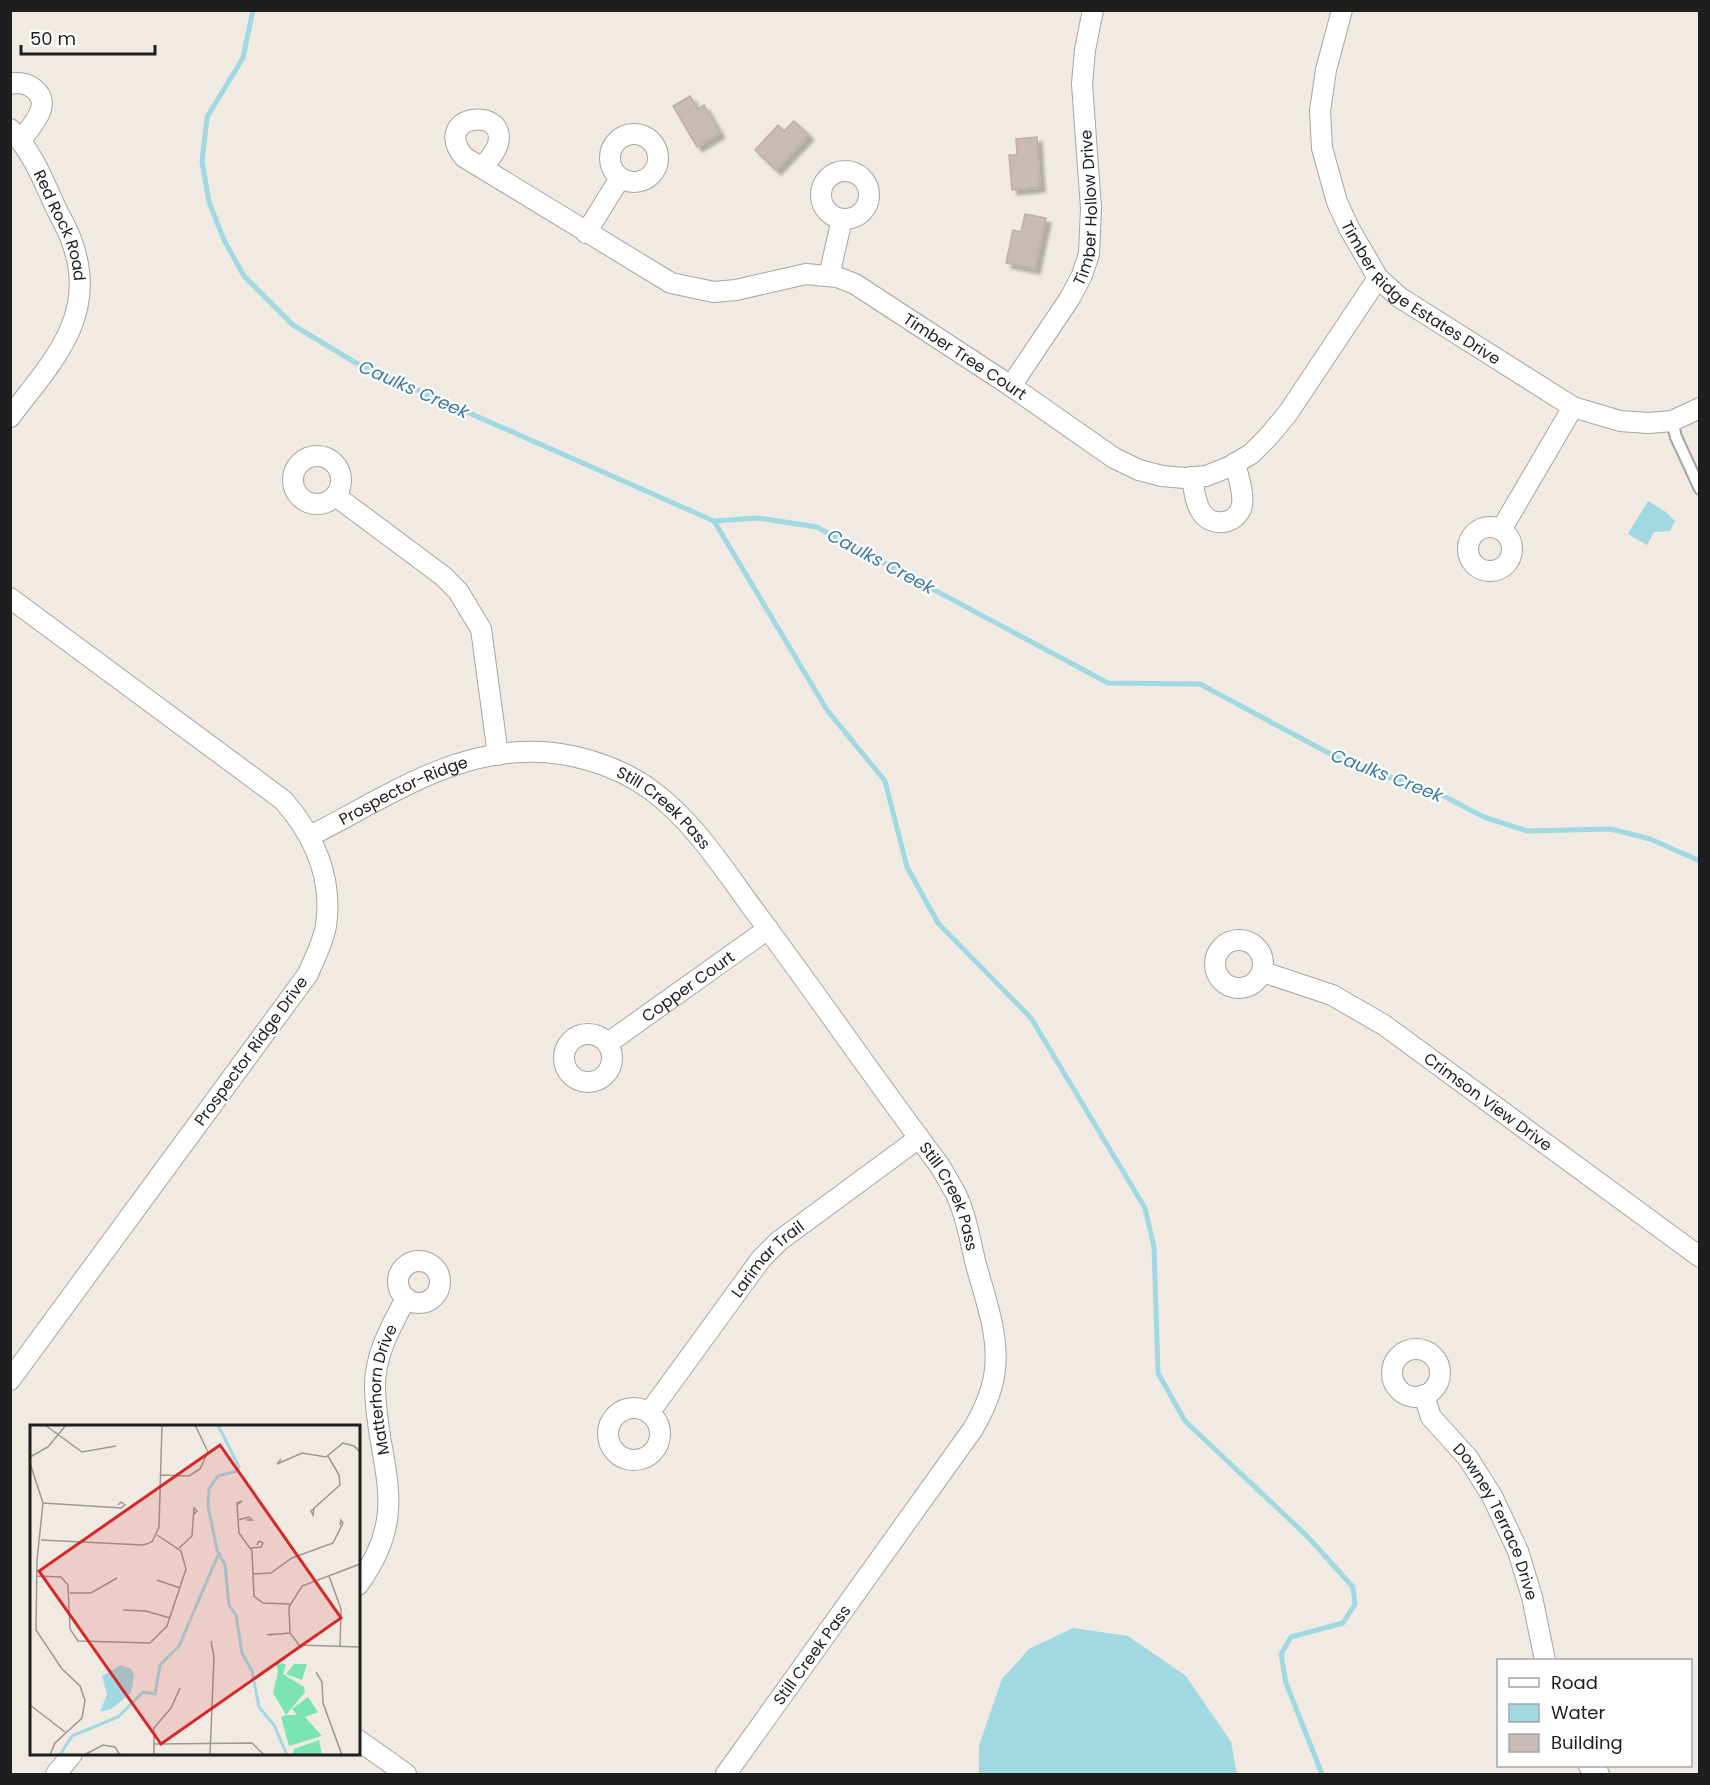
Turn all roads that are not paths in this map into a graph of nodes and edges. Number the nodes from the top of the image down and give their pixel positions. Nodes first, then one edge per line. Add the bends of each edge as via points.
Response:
1 (1093, 10) edge
2 (1342, 10) edge
3 (10, 84) edge
4 (16, 134) edge
5 (483, 168) dead end
6 (620, 178) dead end
7 (842, 219) dead end
8 (586, 232) junction
9 (829, 276) junction
10 (1378, 278) junction
11 (1011, 386) junction
12 (1574, 407) junction
13 (1700, 408) edge
14 (10, 417) edge
15 (1672, 421) junction
16 (1235, 463) junction
17 (1192, 477) junction
18 (1700, 489) edge
19 (337, 496) dead end
20 (1501, 530) dead end
21 (10, 598) edge
22 (498, 754) junction
23 (310, 836) junction
24 (768, 929) junction
25 (1263, 972) dead end
26 (608, 1043) dead end
27 (919, 1138) junction
28 (1700, 1257) edge
29 (406, 1298) dead end
30 (10, 1380) edge
31 (1425, 1395) dead end
32 (649, 1413) dead end
33 (360, 1582) edge
34 (1545, 1659) edge
35 (360, 1741) edge
36 (71, 1755) edge
37 (56, 1774) edge
38 (406, 1774) edge
39 (726, 1774) edge

1 - 11 street, Timber Hollow Drive via 1082,84 1091,208 1089,254 1070,298
2 - 10 street, Timber Ridge Estates Drive via 1320,111 1322,148 1337,202
3 - 4 street via 28,85 38,92 43,107 38,118
4 - 14 street, Red Rock Road via 32,156 73,244 80,284 73,326 62,347
5 - 8 street, Timber Tree Court
6 - 8 street
7 - 9 street
8 - 9 street, Timber Tree Court via 671,283 714,292 806,274
9 - 11 street, Timber Tree Court via 855,284
10 - 12 street, Timber Ridge Estates Drive via 1400,297
10 - 16 street, Timber Tree Court via 1288,413 1251,454
11 - 17 street, Timber Tree Court via 1114,459 1162,476
12 - 15 street, Timber Ridge Estates Drive via 1620,421
12 - 20 street
13 - 15 street, Timber Ridge Estates Drive
15 - 18 lane
16 - 17 street, Timber Tree Court via 1206,476
16 - 17 street via 1243,503 1229,521 1215,522 1203,514
19 - 22 street via 443,576 471,610 485,648
21 - 23 street, Prospector Ridge Drive via 266,786 298,817
22 - 23 street, Prospector-Ridge via 446,767
22 - 24 street, Still Creek Pass via 576,757 649,789 688,824
23 - 30 street, Prospector Ridge Drive via 323,871 328,902 325,928 308,974
24 - 26 street, Copper Court
24 - 27 street, Still Creek Pass
25 - 28 street, Crimson View Drive via 1332,995 1384,1025
27 - 32 street, Larimar Trail via 779,1241 761,1259
27 - 39 street, Still Creek Pass via 940,1166 964,1217 991,1322 995,1368 992,1389 973,1429
29 - 33 street, Matterhorn Drive via 387,1335 375,1386 388,1482 388,1518 377,1555
31 - 34 street, Downey Terrace Drive via 1431,1417 1468,1458 1492,1496 1518,1551
35 - 38 street
36 - 37 street

